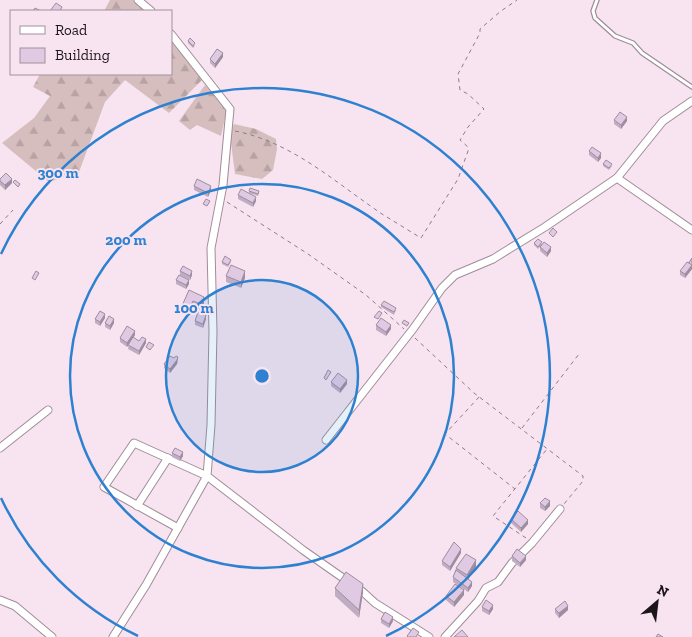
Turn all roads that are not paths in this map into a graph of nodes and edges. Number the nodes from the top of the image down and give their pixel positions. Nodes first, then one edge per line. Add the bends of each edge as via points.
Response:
1 (138, 0) edge
2 (597, 0) edge
3 (150, 10) edge
4 (172, 35) edge
5 (692, 87) edge
6 (692, 102) edge
7 (617, 178) junction
8 (692, 230) edge
9 (48, 410) dead end
10 (326, 440) dead end
11 (0, 448) edge
12 (168, 458) junction
13 (207, 476) junction
14 (137, 506) junction
15 (560, 509) road end
16 (178, 528) junction
17 (0, 600) edge
18 (52, 637) edge
19 (113, 637) edge
20 (429, 637) edge
21 (445, 637) edge

1 - 3 street
2 - 5 lane via 594,18 615,36 633,44
4 - 13 street via 230,109 211,248 213,331
6 - 7 street via 663,122
7 - 8 street
7 - 10 street via 493,259 455,275
9 - 11 street
12 - 13 street
12 - 14 street
12 - 14 street via 134,443 104,487
13 - 16 street
13 - 20 street via 303,550
14 - 16 street
15 - 21 street via 498,582 486,588
16 - 19 street
17 - 18 street via 15,606

